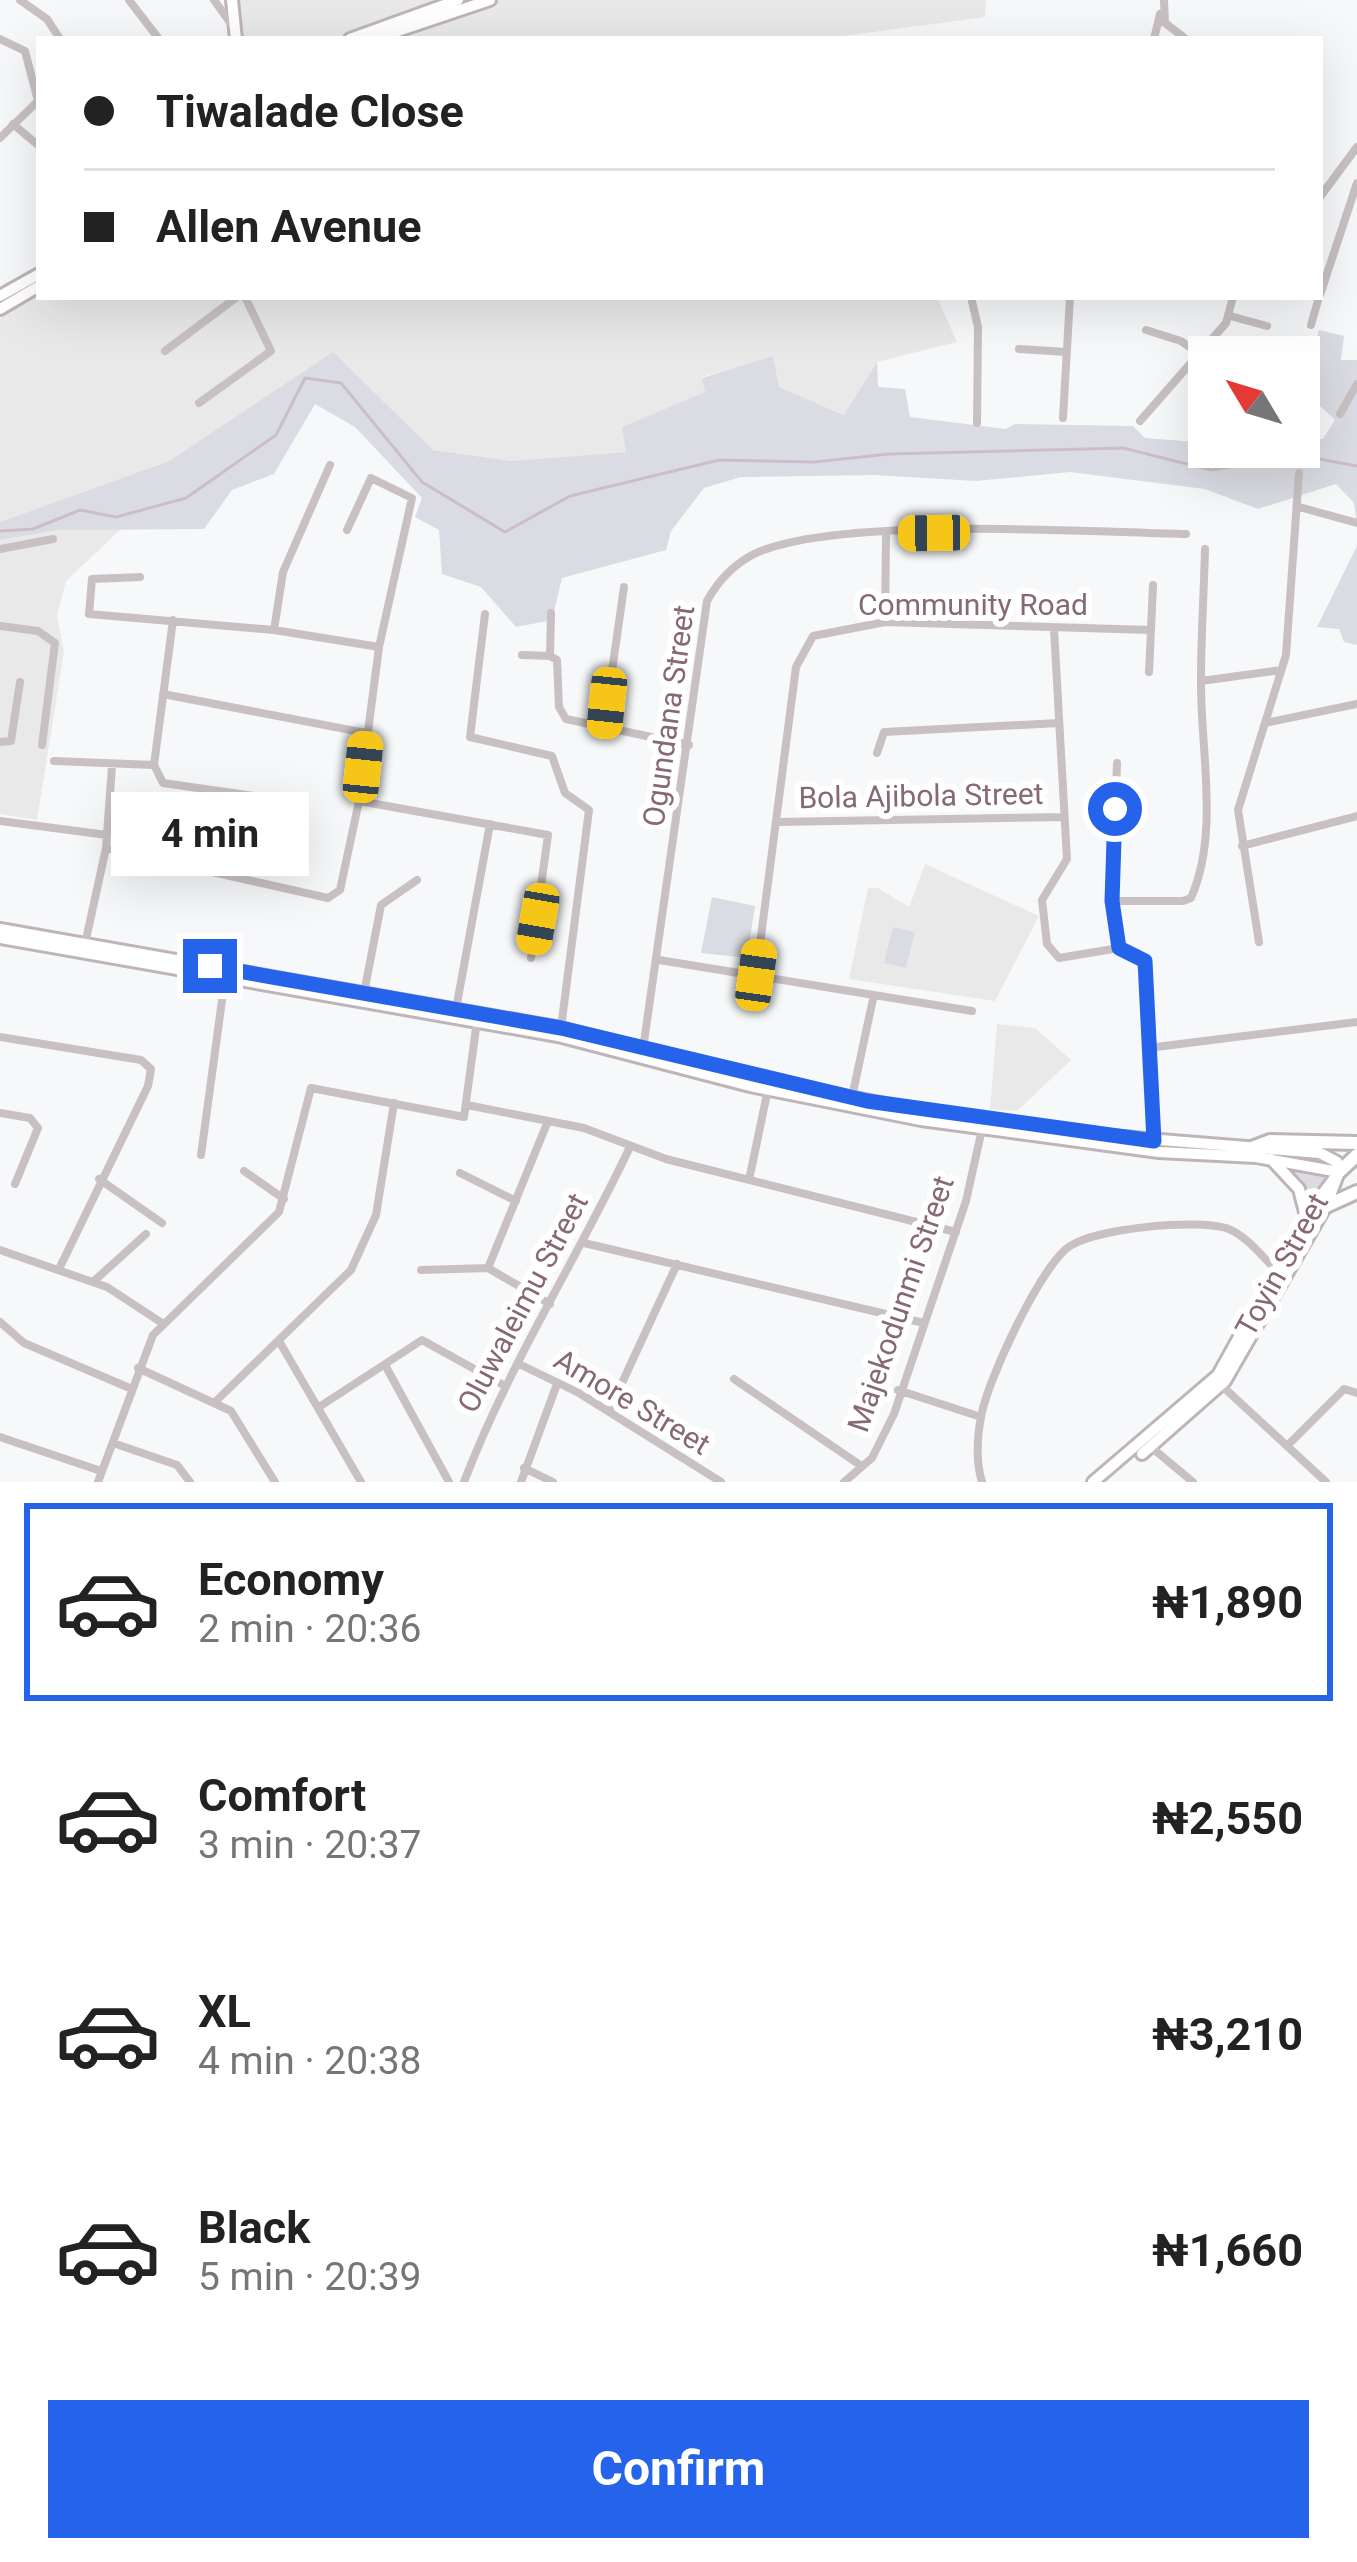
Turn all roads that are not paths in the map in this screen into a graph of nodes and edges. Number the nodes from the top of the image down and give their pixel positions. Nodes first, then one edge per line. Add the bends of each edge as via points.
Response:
1 (20, 0) edge
2 (129, 0) edge
3 (214, 0) edge
4 (232, 0) edge
5 (458, 0) edge
6 (490, 0) edge
7 (1164, 0) edge
8 (1161, 13) junction
9 (236, 35) edge
10 (58, 36) edge
11 (157, 36) edge
12 (358, 36) edge
13 (383, 36) edge
14 (1155, 36) edge
15 (1181, 36) edge
16 (0, 39) edge
17 (36, 90) edge
18 (36, 104) edge
19 (13, 124) junction
20 (0, 138) edge
21 (36, 143) edge
22 (1357, 148) edge
23 (1357, 183) edge
24 (1323, 193) edge
25 (1324, 268) edge
26 (36, 276) edge
27 (36, 288) edge
28 (0, 296) edge
29 (237, 300) edge
30 (243, 300) edge
31 (971, 300) edge
32 (1070, 300) edge
33 (1233, 300) edge
34 (1319, 300) edge
35 (0, 309) edge
36 (1230, 316) junction
37 (1311, 325) dead end
38 (1268, 326) dead end
39 (1146, 330) dead end
40 (1212, 336) edge
41 (1188, 348) edge
42 (1019, 349) dead end
43 (165, 351) dead end
44 (1067, 352) junction
45 (1188, 364) edge
46 (1357, 384) edge
47 (199, 403) dead end
48 (1340, 414) dead end
49 (1063, 418) dead end
50 (1140, 421) dead end
51 (977, 423) dead end
52 (331, 465) dead end
53 (1299, 473) dead end
54 (1299, 507) junction
55 (1357, 523) edge
56 (346, 530) dead end
57 (886, 533) junction
58 (1186, 534) dead end
59 (53, 539) dead end
60 (0, 549) edge
61 (1205, 549) dead end
62 (140, 577) dead end
63 (1153, 585) dead end
64 (624, 587) dead end
65 (551, 613) dead end
66 (485, 614) dead end
67 (173, 620) junction
68 (885, 622) junction
69 (0, 626) edge
70 (1054, 629) junction
71 (274, 630) junction
72 (1151, 631) junction
73 (380, 647) junction
74 (522, 655) dead end
75 (550, 656) junction
76 (1281, 670) junction
77 (1149, 672) dead end
78 (1201, 681) junction
79 (20, 682) dead end
80 (163, 694) junction
81 (1357, 704) edge
82 (1059, 723) junction
83 (1265, 723) junction
84 (604, 727) junction
85 (366, 733) junction
86 (0, 742) edge
87 (42, 745) dead end
88 (689, 745) junction
89 (877, 753) dead end
90 (54, 761) dead end
91 (1117, 763) dead end
92 (154, 765) junction
93 (112, 766) junction
94 (268, 798) dead end
95 (359, 801) junction
96 (1357, 816) edge
97 (1064, 818) junction
98 (0, 820) edge
99 (778, 822) junction
100 (490, 824) junction
101 (107, 835) junction
102 (1242, 846) junction
103 (106, 848) junction
104 (417, 880) dead end
105 (1112, 901) junction
106 (0, 933) edge
107 (1259, 942) dead end
108 (85, 944) junction
109 (1119, 948) junction
110 (531, 958) dead end
111 (658, 960) junction
112 (756, 975) junction
113 (225, 976) junction
114 (364, 993) junction
115 (873, 998) junction
116 (456, 1009) junction
117 (972, 1011) dead end
118 (477, 1021) junction
119 (1357, 1022) edge
120 (561, 1028) junction
121 (0, 1037) edge
122 (1148, 1048) junction
123 (643, 1049) junction
124 (768, 1089) junction
125 (852, 1097) junction
126 (394, 1103) junction
127 (467, 1105) junction
128 (0, 1113) edge
129 (548, 1121) junction
130 (982, 1130) junction
131 (1154, 1141) junction
132 (1357, 1142) edge
133 (1254, 1147) junction
134 (629, 1149) junction
135 (201, 1155) dead end
136 (1357, 1155) edge
137 (1271, 1159) junction
138 (244, 1172) dead end
139 (1340, 1172) junction
140 (460, 1173) dead end
141 (1357, 1174) edge
142 (99, 1179) junction
143 (749, 1180) junction
144 (15, 1184) dead end
145 (1357, 1192) edge
146 (284, 1198) junction
147 (516, 1201) junction
148 (1326, 1207) junction
149 (1306, 1216) junction
150 (162, 1223) dead end
151 (956, 1232) junction
152 (146, 1234) dead end
153 (584, 1243) junction
154 (0, 1250) edge
155 (677, 1264) junction
156 (488, 1268) junction
157 (59, 1269) junction
158 (421, 1270) dead end
159 (1277, 1271) junction
160 (93, 1282) junction
161 (550, 1304) junction
162 (0, 1322) edge
163 (162, 1323) junction
164 (924, 1323) junction
165 (279, 1342) junction
166 (519, 1364) junction
167 (385, 1365) junction
168 (138, 1368) junction
169 (734, 1379) dead end
170 (557, 1384) junction
171 (1221, 1385) junction
172 (505, 1386) junction
173 (132, 1389) junction
174 (898, 1390) junction
175 (1357, 1393) edge
176 (216, 1401) junction
177 (319, 1407) junction
178 (609, 1412) junction
179 (981, 1418) junction
180 (0, 1437) edge
181 (113, 1443) junction
182 (1288, 1445) junction
183 (1151, 1447) junction
184 (860, 1465) junction
185 (524, 1468) junction
186 (99, 1477) edge
187 (190, 1482) edge
188 (275, 1482) edge
189 (361, 1482) edge
190 (449, 1482) edge
191 (464, 1482) edge
192 (521, 1482) edge
193 (553, 1482) edge
194 (722, 1482) edge
195 (844, 1482) edge
196 (982, 1482) edge
197 (1093, 1482) edge
198 (1104, 1482) edge
199 (1192, 1482) edge
200 (1326, 1482) edge

1 - 10 street
2 - 11 street
3 - 9 street
4 - 9 main road
5 - 12 main road
6 - 13 main road
7 - 8 street
8 - 14 street
8 - 15 street
16 - 17 street via 25,51
18 - 19 street
19 - 20 street
19 - 21 street
22 - 24 street
23 - 25 street
26 - 28 main road
27 - 35 main road
29 - 43 street
30 - 47 street via 271,351
31 - 51 street
32 - 44 street
33 - 36 street
34 - 37 street
36 - 38 street
36 - 40 street
39 - 41 street
42 - 44 street
44 - 49 street
45 - 50 street
46 - 48 street
52 - 71 street via 284,572
53 - 54 street
54 - 55 street
54 - 76 street
56 - 73 street via 371,478 412,498
57 - 58 street, Ogundana Street
57 - 68 street
57 - 88 street, Ogundana Street via 784,544 754,554 717,584 707,601
59 - 60 street
61 - 78 street
62 - 67 street via 92,579 88,614
63 - 72 street
64 - 84 street
65 - 75 street
66 - 120 street via 470,737 552,756 565,793 589,810
67 - 71 street
67 - 80 street
68 - 70 street, Community Road
68 - 99 street, Community Road via 822,632 799,655
69 - 87 street via 38,631 56,643
70 - 72 street, Community Road
70 - 82 street
71 - 73 street
72 - 77 street
73 - 85 street
74 - 75 street
75 - 84 street via 559,666 562,715
76 - 78 street
76 - 83 street
78 - 105 street via 1206,818 1195,891 1183,901
79 - 86 street via 10,741
80 - 85 street
80 - 92 street
81 - 83 street
82 - 89 street via 884,732
82 - 97 street
83 - 102 street via 1240,794
84 - 88 street
85 - 95 street
88 - 111 street, Ogundana Street
90 - 93 street
91 - 105 street
92 - 93 street
92 - 94 street via 163,783
93 - 101 street
95 - 100 street
95 - 103 street via 340,890 328,898
96 - 102 street
97 - 99 street, Bola Ajibola Street
97 - 109 street via 1067,859 1042,900 1051,954 1068,959
98 - 101 street
99 - 112 street, Community Road
100 - 110 street via 544,831 551,840
100 - 116 street
101 - 103 street
102 - 107 street
103 - 108 street
104 - 114 street via 380,905
105 - 109 street
106 - 108 main road
106 - 113 main road
108 - 114 main road
109 - 122 street via 1145,961
111 - 112 street
111 - 123 street, Ogundana Street
112 - 115 street
113 - 118 main road
113 - 135 street
114 - 116 main road
115 - 117 street
115 - 125 street
116 - 120 main road
118 - 124 main road
118 - 127 street
119 - 122 street
120 - 123 main road
121 - 142 street via 152,1069
122 - 131 street
123 - 125 main road
124 - 130 main road
124 - 143 street
125 - 131 main road
126 - 127 street via 464,1118
126 - 146 street via 311,1088
126 - 165 street via 366,1244 332,1292
127 - 129 street
128 - 144 street via 38,1128
129 - 134 street
129 - 147 street
130 - 137 main road
130 - 151 street, Majekodunmi Street
131 - 133 main road
132 - 133 main road
133 - 139 main road via 1320,1153
134 - 143 street
134 - 153 street, Oluwaleimu Street
136 - 139 main road
137 - 139 main road
137 - 149 main road via 1298,1189
138 - 146 street
139 - 141 main road
139 - 148 main road, Toyin Street
139 - 149 main road, Toyin Street
140 - 147 street
142 - 150 street
142 - 157 street
143 - 151 street
145 - 148 main road
146 - 163 street via 268,1226
147 - 156 street
148 - 171 main road, Toyin Street
149 - 159 main road, Toyin Street
151 - 164 street, Majekodunmi Street
152 - 160 street
153 - 155 street
153 - 161 street, Oluwaleimu Street
154 - 157 street
155 - 164 street
155 - 178 street
156 - 158 street
156 - 161 street
157 - 160 street
159 - 179 street via 1238,1234 1216,1227 1124,1229 1076,1242 1042,1280
159 - 197 main road, Toyin Street via 1211,1384
160 - 163 street
161 - 166 street, Oluwaleimu Street
162 - 173 street via 24,1342
163 - 168 street
164 - 174 street, Majekodunmi Street
165 - 176 street
165 - 177 street
166 - 170 street, Amore Street
166 - 172 street, Oluwaleimu Street
167 - 172 street via 428,1341
167 - 177 street
167 - 190 street
168 - 173 street
168 - 176 street
169 - 184 street
170 - 178 street, Amore Street
170 - 185 street
171 - 182 street
171 - 183 main road, Toyin Street
172 - 191 street, Oluwaleimu Street
173 - 181 street
174 - 179 street
174 - 184 street, Majekodunmi Street via 880,1446
175 - 182 street via 1344,1389
176 - 188 street via 236,1417
177 - 189 street
178 - 194 street, Amore Street
179 - 196 street
180 - 186 street
181 - 186 street
181 - 187 street via 177,1465
182 - 200 street
183 - 198 main road, Toyin Street
183 - 199 street
184 - 195 street, Majekodunmi Street
185 - 192 street
185 - 193 street

